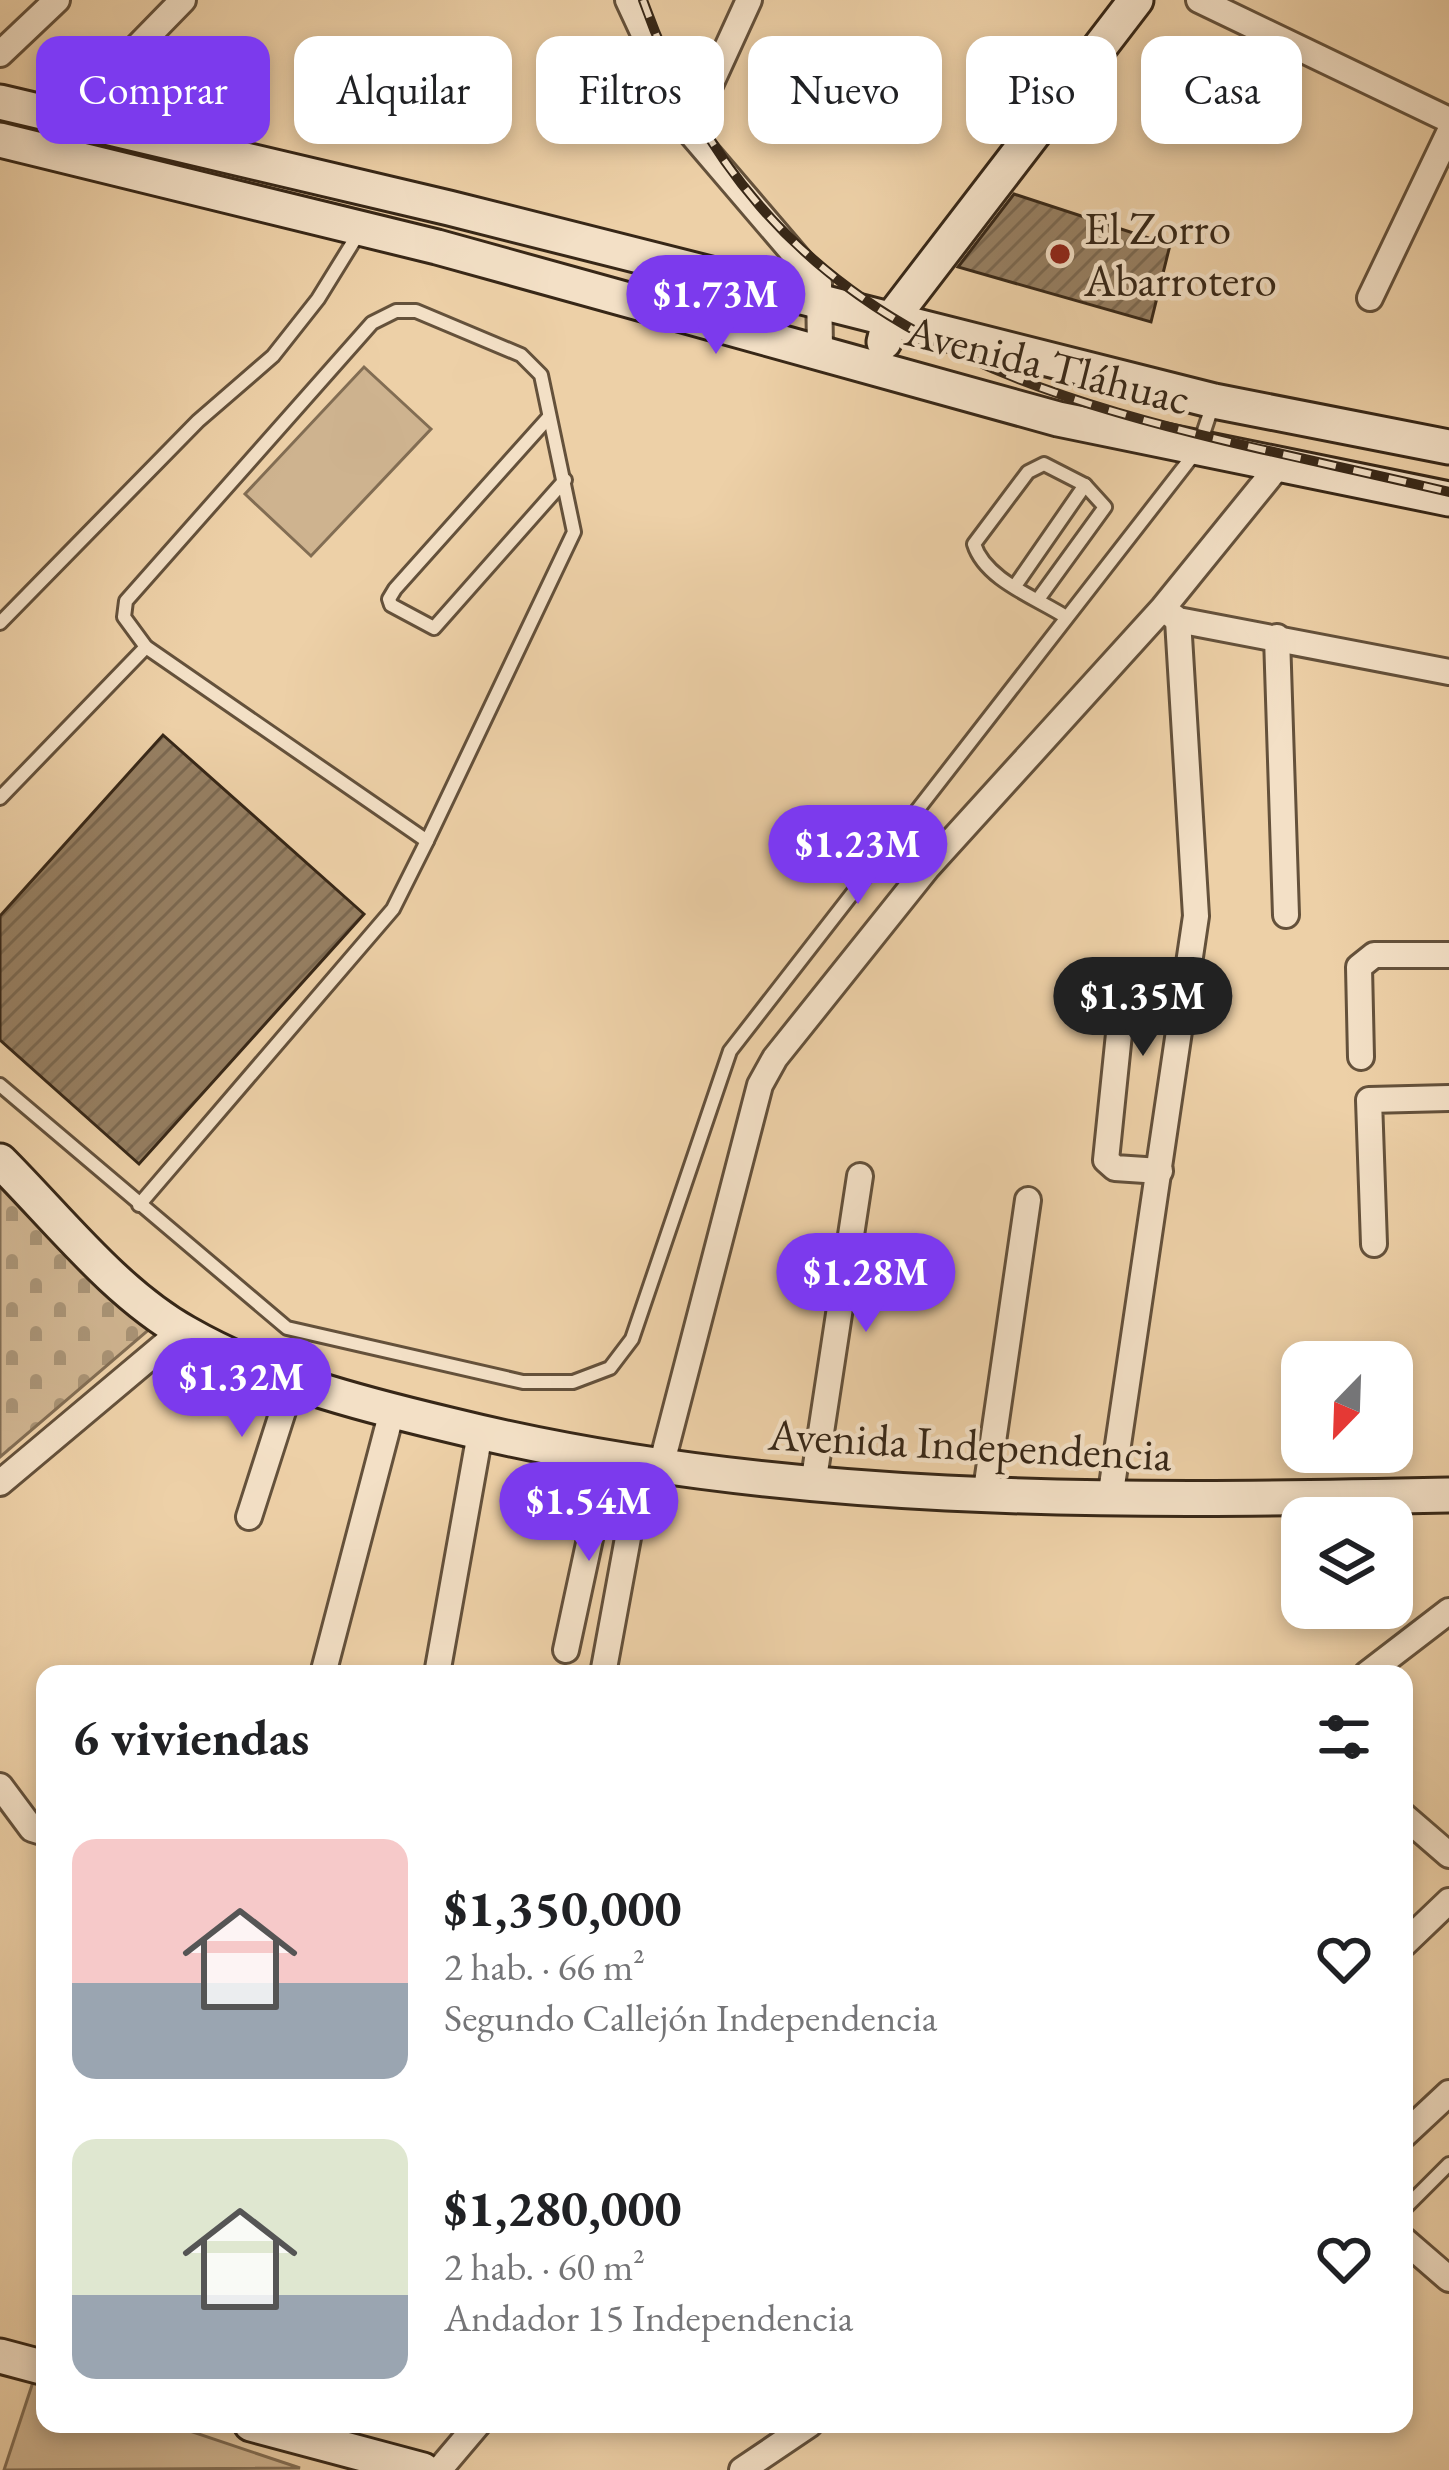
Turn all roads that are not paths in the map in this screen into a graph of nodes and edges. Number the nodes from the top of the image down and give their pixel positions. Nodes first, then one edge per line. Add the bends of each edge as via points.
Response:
1 (57, 0) edge
2 (183, 0) edge
3 (628, 0) edge
4 (749, 0) edge
5 (1136, 0) edge
6 (1199, 0) edge
7 (148, 36) edge
8 (645, 36) edge
9 (0, 54) edge
10 (724, 55) edge
11 (0, 102) edge
12 (36, 113) edge
13 (1449, 120) edge
14 (1449, 133) edge
15 (0, 140) edge
16 (167, 144) edge
17 (700, 144) edge
18 (449, 208) junction
19 (361, 230) junction
20 (437, 247) junction
21 (1370, 298) dead end
22 (824, 304) junction
23 (890, 322) junction
24 (820, 349) junction
25 (877, 367) junction
26 (1214, 401) junction
27 (549, 417) junction
28 (1449, 447) edge
29 (1198, 449) junction
30 (1280, 464) junction
31 (565, 480) junction
32 (1085, 485) junction
33 (1449, 499) edge
34 (1015, 586) junction
35 (1039, 598) junction
36 (1170, 614) junction
37 (1066, 616) junction
38 (0, 623) edge
39 (1277, 638) junction
40 (146, 647) junction
41 (1449, 672) edge
42 (0, 798) edge
43 (427, 841) junction
44 (1286, 915) dead end
45 (1449, 955) edge
46 (1123, 995) dead end
47 (1361, 1058) dead end
48 (0, 1085) edge
49 (1449, 1098) edge
50 (0, 1161) edge
51 (1160, 1171) junction
52 (860, 1176) dead end
53 (1028, 1200) dead end
54 (139, 1205) junction
55 (1374, 1244) dead end
56 (182, 1331) junction
57 (292, 1382) junction
58 (392, 1411) junction
59 (480, 1432) junction
60 (607, 1460) junction
61 (650, 1468) junction
62 (0, 1483) edge
63 (813, 1485) junction
64 (1449, 1495) edge
65 (986, 1497) junction
66 (1110, 1499) junction
67 (249, 1517) dead end
68 (1449, 1611) edge
69 (566, 1650) dead end
70 (325, 1665) edge
71 (439, 1665) edge
72 (605, 1665) edge
73 (1379, 1665) edge
74 (0, 1786) edge
75 (1413, 1824) edge
76 (36, 1830) edge
77 (1449, 1856) edge
78 (1449, 1901) edge
79 (1413, 1935) edge
80 (1449, 2093) edge
81 (1413, 2127) edge
82 (1449, 2164) edge
83 (1413, 2200) edge
84 (1413, 2248) edge
85 (1449, 2279) edge
86 (0, 2356) edge
87 (36, 2366) edge
88 (285, 2433) edge
89 (470, 2433) edge
90 (797, 2433) edge
91 (423, 2470) edge
92 (439, 2470) edge
93 (742, 2470) edge

1 - 9 street
2 - 7 street
3 - 8 street
4 - 10 street
5 - 23 main road
6 - 13 street
11 - 12 main road, Avenida Tláhuac
14 - 21 street
15 - 19 main road, Avenida Tláhuac
16 - 18 main road, Avenida Tláhuac
17 - 22 street via 819,283
18 - 20 main road
18 - 22 main road, Avenida Tláhuac
19 - 20 main road, Avenida Tláhuac
19 - 38 lane via 273,356
20 - 24 main road, Avenida Tláhuac
22 - 23 main road, Avenida Tláhuac
22 - 24 street
23 - 25 main road
23 - 26 main road, Avenida Tláhuac
24 - 25 main road, Avenida Tláhuac
25 - 29 main road, Avenida Tláhuac
26 - 28 main road, Avenida Tláhuac
26 - 29 lane
27 - 31 lane
27 - 31 lane via 395,589 391,605 434,628
27 - 40 lane via 541,375 521,355 416,311 372,323 126,601 124,617
29 - 30 main road, Avenida Tláhuac
29 - 37 lane
30 - 33 main road, Avenida Tláhuac
30 - 36 street
31 - 43 lane via 574,532
32 - 34 lane
32 - 34 lane via 1044,464 1028,472 981,532 978,556
32 - 35 lane via 1105,507
34 - 35 lane
35 - 37 lane
36 - 39 street
36 - 51 street via 1196,916
36 - 61 street via 927,868 775,1058 760,1085
37 - 54 lane via 730,1051 632,1339 610,1368 573,1382 523,1382 287,1328
39 - 41 street
39 - 44 street
40 - 42 lane
40 - 43 lane
43 - 54 lane via 393,909
45 - 47 street via 1374,955 1360,967
46 - 51 street via 1106,1160 1115,1168
48 - 54 lane
49 - 55 street via 1369,1100
50 - 56 main road, Avenida Independencia
51 - 66 street
52 - 63 street
53 - 65 street
56 - 57 main road, Avenida Independencia
56 - 62 street
57 - 58 main road, Avenida Independencia
57 - 67 street
58 - 59 main road, Avenida Independencia
58 - 70 street
59 - 60 main road, Avenida Independencia
59 - 71 street
60 - 61 main road, Avenida Independencia
60 - 69 street
61 - 63 main road, Avenida Independencia
61 - 72 street
63 - 65 main road, Avenida Independencia
64 - 66 main road, Avenida Independencia
65 - 66 main road, Avenida Independencia
68 - 73 street
74 - 76 street
75 - 77 street
78 - 79 street
80 - 81 street
82 - 83 lane
84 - 85 street
86 - 87 main road
88 - 91 main road
89 - 92 street
90 - 93 street

